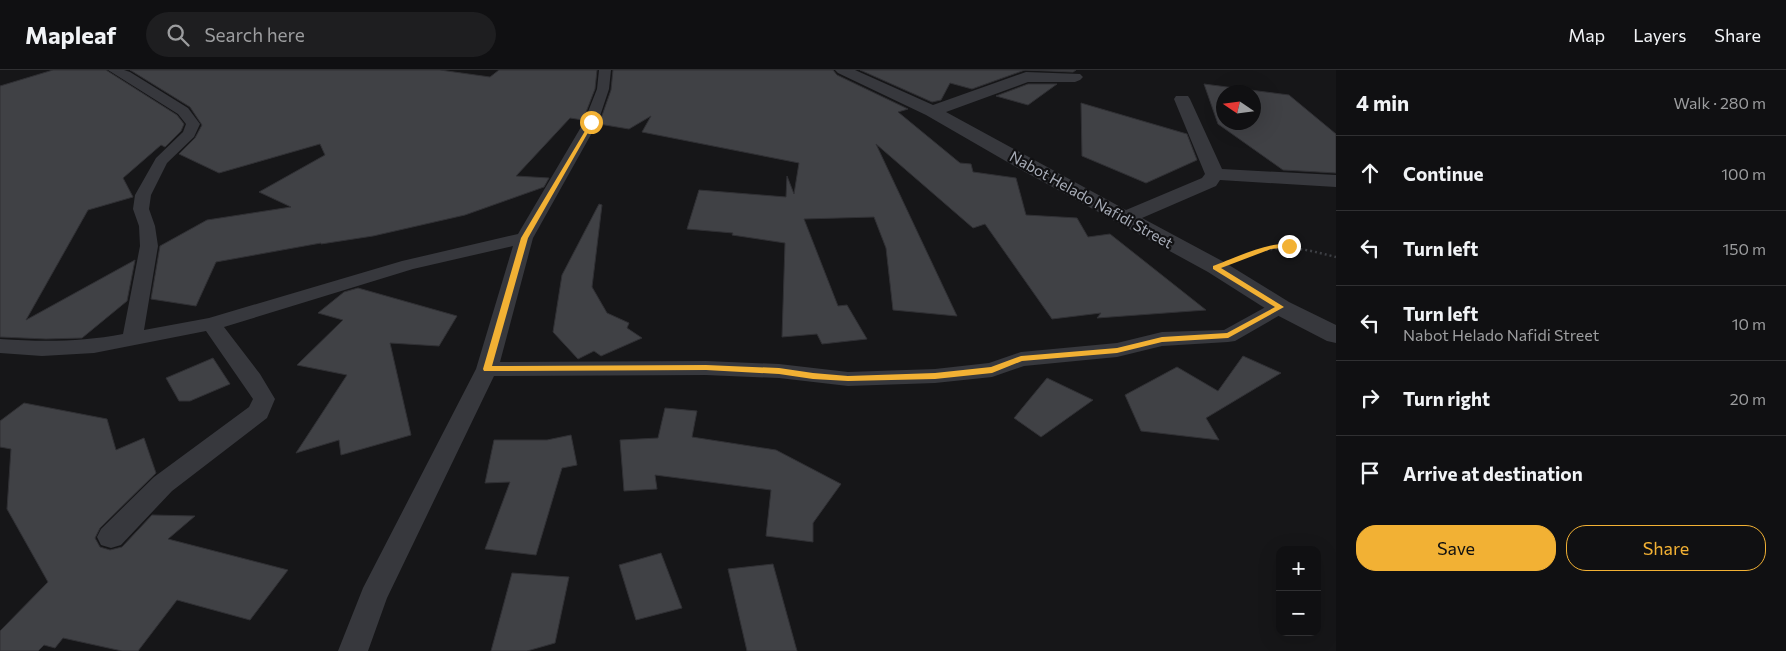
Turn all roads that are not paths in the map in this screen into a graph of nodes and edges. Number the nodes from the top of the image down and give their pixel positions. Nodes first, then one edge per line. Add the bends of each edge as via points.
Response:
1 (114, 70) edge
2 (605, 70) edge
3 (843, 70) edge
4 (1076, 77) dead end
5 (1182, 98) dead end
6 (932, 111) junction
7 (1215, 174) junction
8 (1336, 181) edge
9 (1125, 218) junction
10 (524, 238) junction
11 (1280, 307) junction
12 (211, 324) junction
13 (1336, 335) edge
14 (132, 338) junction
15 (0, 346) edge
16 (487, 369) junction
17 (110, 537) dead end
18 (353, 651) edge

1 - 14 lane via 184,111 192,124 189,134 161,161 144,195 141,209 149,246
2 - 10 lane via 603,89 591,122
3 - 6 street, Nabot Helado Nafidi Street
4 - 6 street via 1026,77
5 - 7 street
6 - 9 street, Nabot Helado Nafidi Street
7 - 8 street
7 - 9 street via 1209,182
9 - 11 street, Nabot Helado Nafidi Street
10 - 12 lane via 408,265
10 - 16 lane
11 - 13 street, Nabot Helado Nafidi Street
11 - 16 lane via 1228,336 1162,339 1117,350 1021,359 992,370 935,376 848,378 706,368
12 - 14 lane
12 - 17 lane via 264,399 259,412 163,484
14 - 15 lane via 94,346 42,349
16 - 18 lane via 372,597

